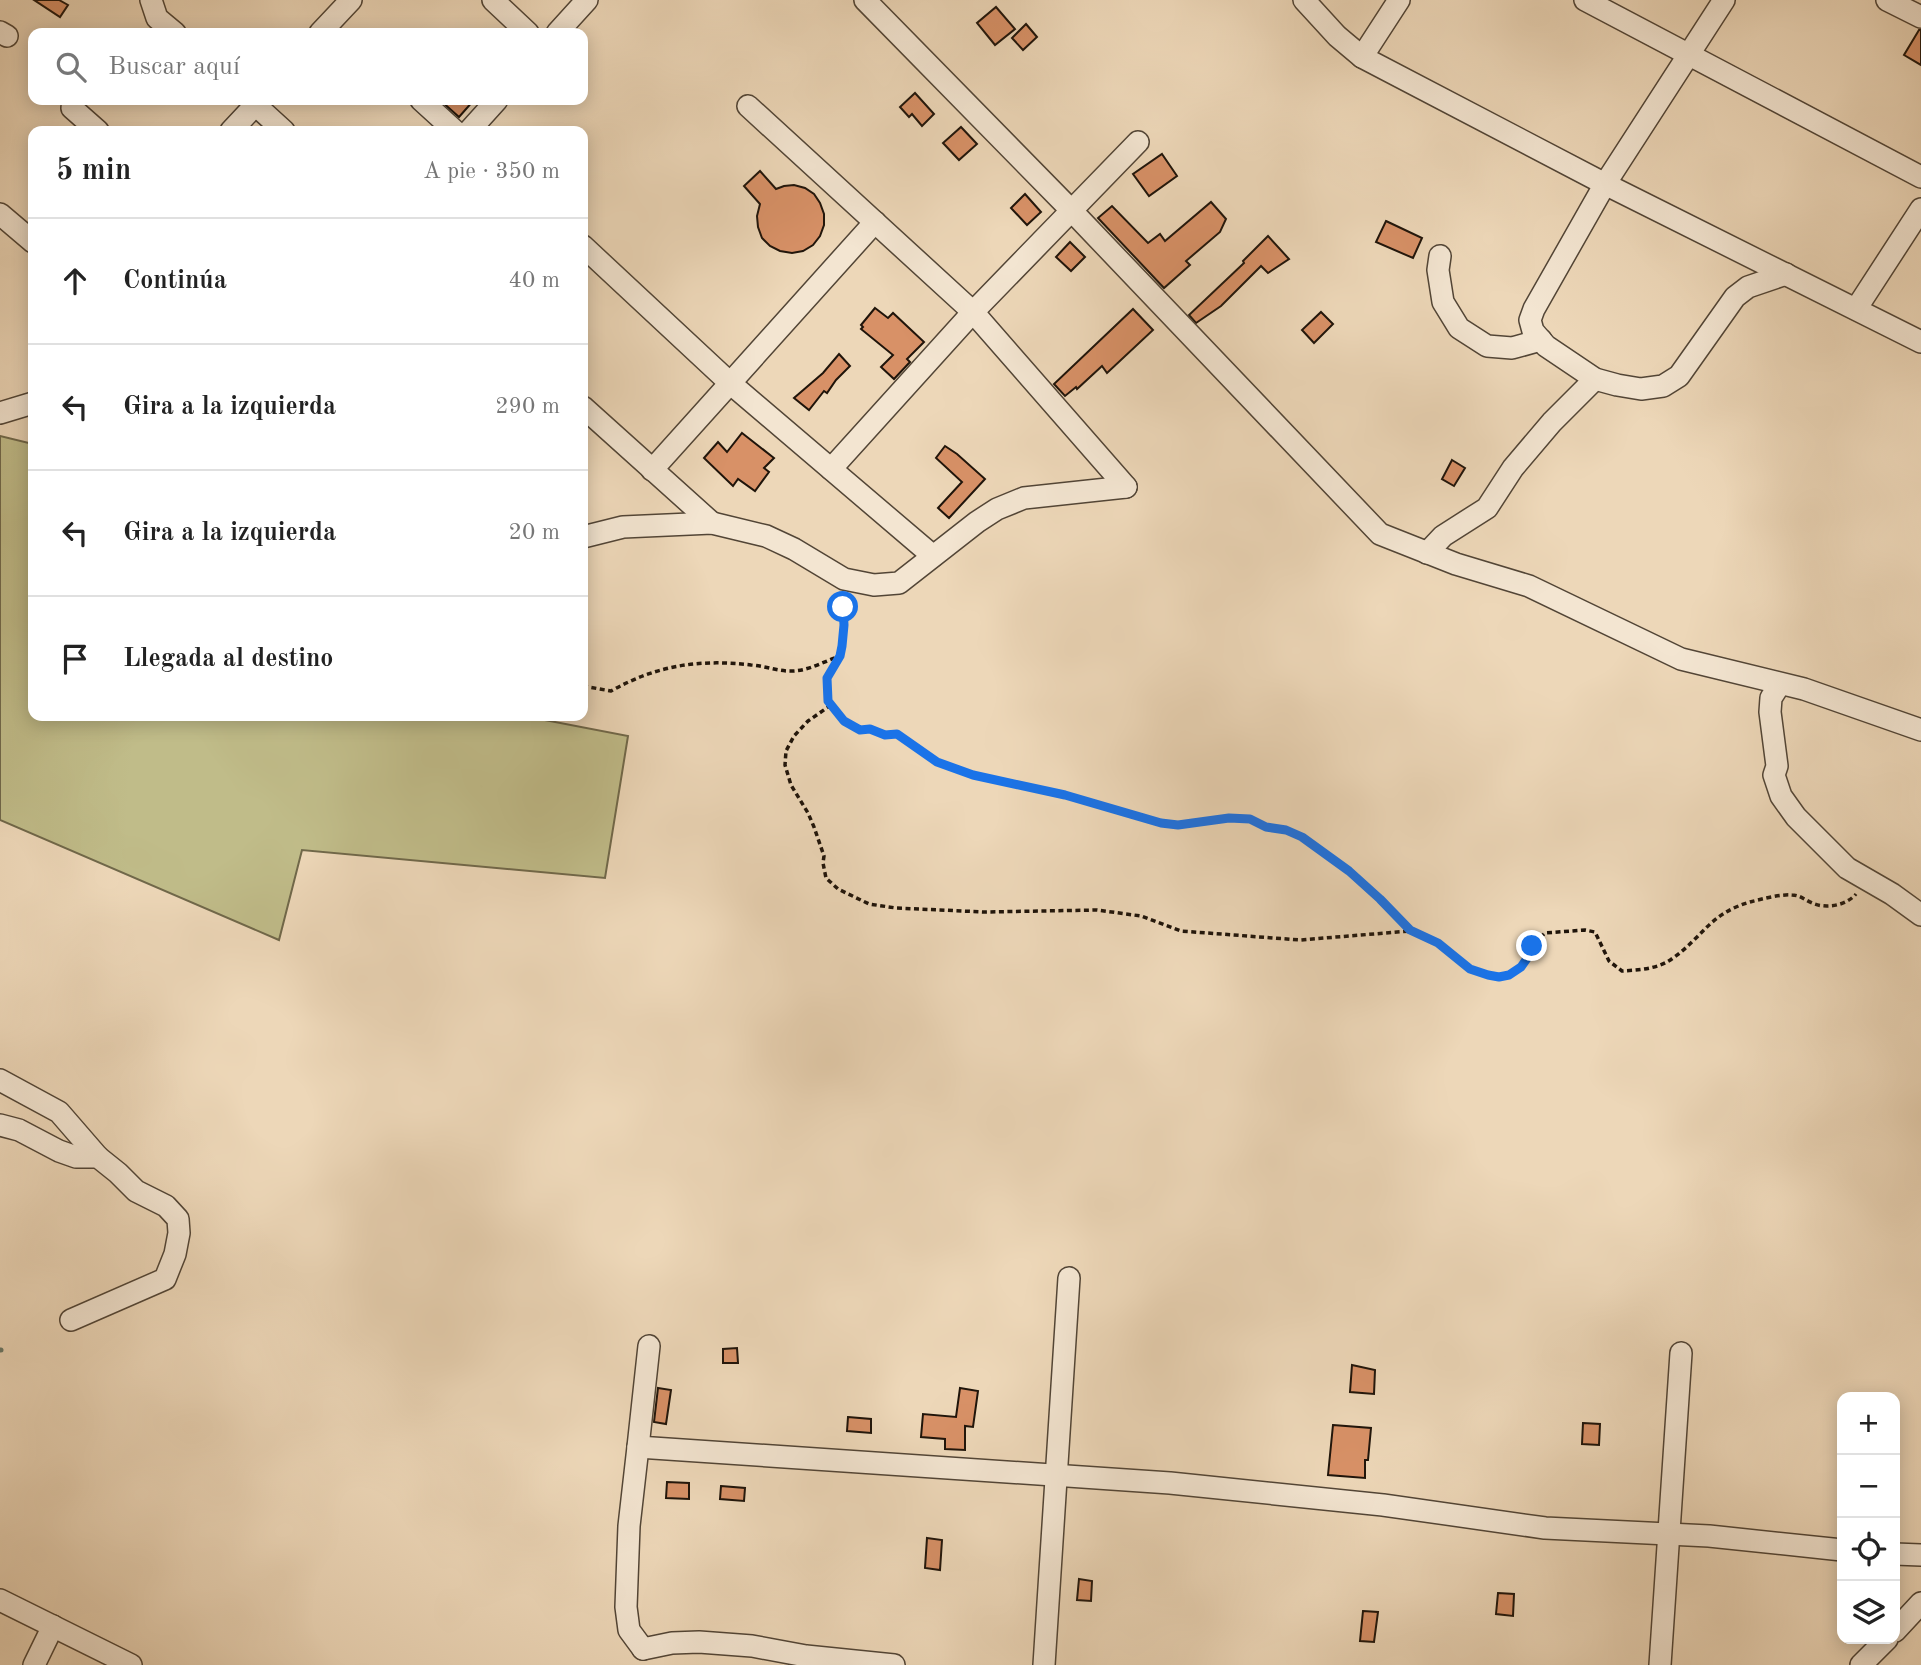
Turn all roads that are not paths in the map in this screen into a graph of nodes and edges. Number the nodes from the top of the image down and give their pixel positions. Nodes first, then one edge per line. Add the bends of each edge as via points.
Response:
1 (151, 0) edge
2 (351, 0) edge
3 (493, 0) edge
4 (587, 0) edge
5 (865, 0) edge
6 (1304, 0) edge
7 (1399, 0) edge
8 (1585, 0) edge
9 (1724, 0) edge
10 (1887, 0) edge
11 (1921, 17) edge
12 (169, 28) edge
13 (335, 28) edge
14 (523, 28) edge
15 (562, 28) edge
16 (1689, 55) junction
17 (1362, 57) junction
18 (252, 105) edge
19 (259, 105) edge
20 (427, 105) edge
21 (492, 105) edge
22 (748, 106) dead end
23 (72, 108) dead end
24 (92, 126) edge
25 (235, 126) edge
26 (279, 126) edge
27 (450, 126) edge
28 (474, 126) edge
29 (1138, 142) dead end
30 (1921, 177) edge
31 (1605, 184) junction
32 (1921, 209) edge
33 (1071, 210) junction
34 (0, 214) edge
35 (875, 222) junction
36 (28, 238) edge
37 (1440, 256) dead end
38 (588, 257) edge
39 (1786, 274) junction
40 (1856, 309) junction
41 (973, 312) junction
42 (1541, 340) junction
43 (1921, 342) edge
44 (1595, 379) junction
45 (730, 383) junction
46 (28, 405) edge
47 (588, 412) edge
48 (0, 414) edge
49 (831, 469) junction
50 (652, 470) junction
51 (712, 523) junction
52 (588, 536) edge
53 (1427, 553) junction
54 (933, 556) junction
55 (1780, 684) junction
56 (1921, 730) edge
57 (1921, 915) edge
58 (0, 1080) edge
59 (0, 1125) edge
60 (98, 1157) junction
61 (1069, 1278) dead end
62 (71, 1320) dead end
63 (649, 1346) dead end
64 (1681, 1353) dead end
65 (638, 1447) junction
66 (1056, 1475) junction
67 (1669, 1534) junction
68 (1837, 1549) edge
69 (1900, 1554) edge
70 (1921, 1555) edge
71 (0, 1600) edge
72 (1921, 1603) edge
73 (53, 1626) junction
74 (1900, 1626) edge
75 (1882, 1644) edge
76 (640, 1657) edge
77 (34, 1665) edge
78 (131, 1665) edge
79 (894, 1665) edge
80 (1044, 1665) edge
81 (1660, 1665) edge
82 (1861, 1665) edge

1 - 12 street via 157,18
2 - 13 street
3 - 14 street
4 - 15 street
5 - 33 street
6 - 17 street
7 - 17 street
8 - 16 street
9 - 16 street
10 - 11 street
16 - 30 street
16 - 31 street
17 - 31 street
18 - 25 street
19 - 26 street
20 - 27 street
21 - 28 street
22 - 35 street
23 - 24 street
29 - 33 street
31 - 39 street
31 - 42 street via 1534,309 1530,320
32 - 40 street
33 - 41 street
33 - 53 street via 1380,534
34 - 36 street
35 - 41 street
35 - 45 street
37 - 42 street via 1443,302 1459,328 1486,346 1512,348
38 - 45 street
39 - 40 street
39 - 44 street via 1748,287 1735,298 1679,376 1663,386 1641,388
40 - 43 street
41 - 49 street
41 - 54 street via 1126,486 1024,498 987,515
42 - 44 street
44 - 53 street via 1513,468 1488,508 1443,536
45 - 49 street
45 - 50 street
46 - 48 street
47 - 50 street
49 - 54 street
50 - 51 street
51 - 52 street via 623,527
51 - 54 street via 766,536 844,579 874,585 899,583
53 - 55 street via 1529,586 1681,659
55 - 56 street
55 - 57 street via 1771,698 1770,712 1777,766 1774,775 1781,796 1847,868
58 - 60 street via 58,1112
59 - 60 street via 76,1157
60 - 62 street via 136,1191 166,1206 178,1219 179,1233 164,1279
61 - 66 street
63 - 65 street
64 - 67 street
65 - 66 street
65 - 76 street via 628,1526 626,1607
66 - 67 street via 1383,1505 1545,1528
66 - 80 street
67 - 68 street
67 - 81 street
69 - 70 street
71 - 73 street
72 - 74 street
73 - 77 street
73 - 78 street
75 - 82 street
76 - 79 street via 672,1643 712,1643

